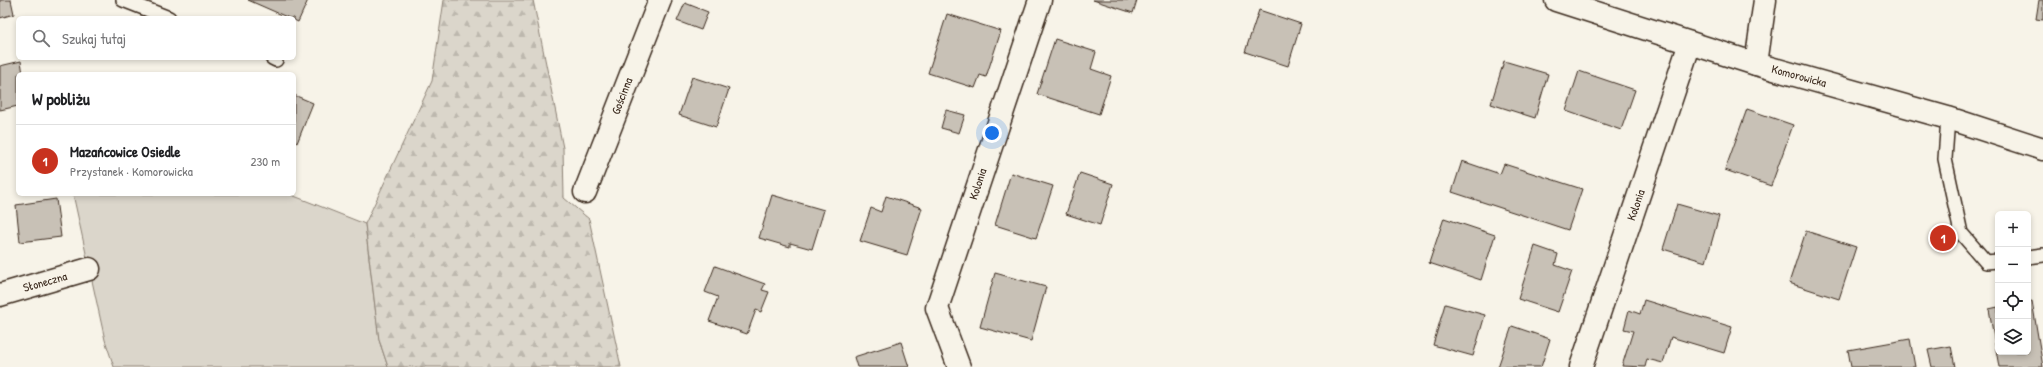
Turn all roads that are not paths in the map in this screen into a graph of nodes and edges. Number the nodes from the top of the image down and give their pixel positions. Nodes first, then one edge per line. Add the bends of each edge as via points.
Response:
1 (123, 0) edge
2 (660, 0) edge
3 (1040, 0) edge
4 (1556, 0) edge
5 (1765, 0) edge
6 (164, 16) edge
7 (1690, 43) junction
8 (1756, 64) junction
9 (1948, 118) junction
10 (2043, 149) edge
11 (584, 192) dead end
12 (2043, 255) edge
13 (2031, 257) edge
14 (1995, 260) edge
15 (89, 269) dead end
16 (0, 295) edge
17 (959, 367) edge
18 (1581, 367) edge

1 - 6 lane
2 - 11 street, Gościnna
3 - 17 street, Kolonia via 937,308
4 - 7 street, Komorowicka
5 - 8 street
7 - 8 street, Komorowicka
7 - 18 street, Kolonia
8 - 9 street, Komorowicka
9 - 10 street, Komorowicka
9 - 14 lane via 1945,160 1961,233 1986,262
12 - 13 lane
15 - 16 street, Słoneczna

